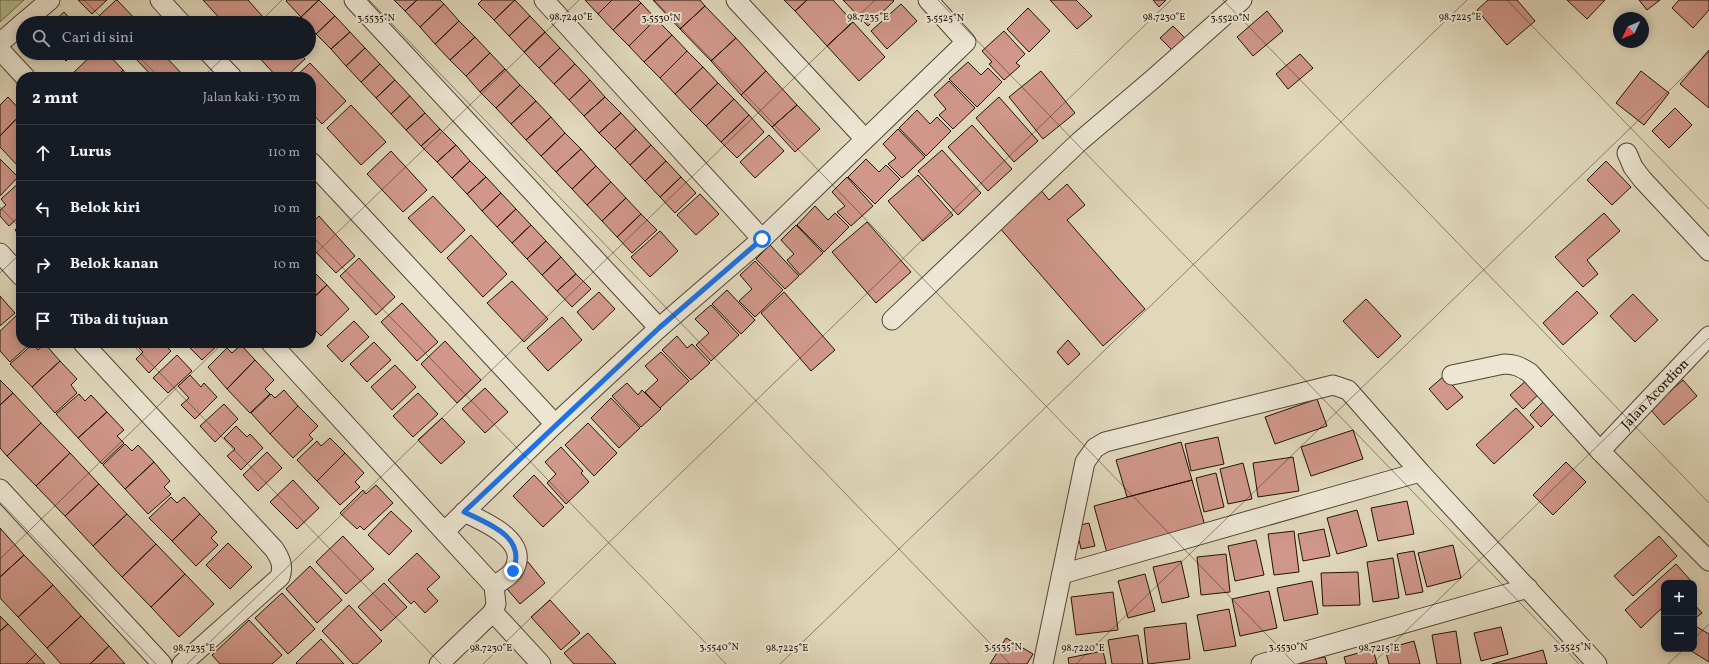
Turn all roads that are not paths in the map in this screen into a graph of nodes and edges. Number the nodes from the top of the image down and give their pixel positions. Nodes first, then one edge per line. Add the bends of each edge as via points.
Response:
1 (50, 0) edge
2 (160, 0) edge
3 (354, 0) edge
4 (544, 0) edge
5 (736, 0) edge
6 (928, 0) edge
7 (1242, 0) edge
8 (31, 16) edge
9 (175, 16) edge
10 (16, 29) edge
11 (0, 45) edge
12 (0, 50) edge
13 (216, 60) edge
14 (20, 72) edge
15 (227, 72) edge
16 (865, 139) junction
17 (1627, 153) dead end
18 (316, 167) edge
19 (762, 239) junction
20 (1709, 251) edge
21 (0, 253) edge
22 (16, 271) edge
23 (892, 320) dead end
24 (659, 328) junction
25 (1709, 336) edge
26 (88, 348) edge
27 (276, 348) edge
28 (1452, 374) dead end
29 (555, 424) junction
30 (1600, 451) junction
31 (1420, 472) junction
32 (0, 489) edge
33 (464, 512) junction
34 (445, 531) junction
35 (1709, 560) edge
36 (1062, 574) junction
37 (494, 586) junction
38 (1528, 588) junction
39 (493, 612) junction
40 (162, 664) edge
41 (182, 664) edge
42 (439, 664) edge
43 (541, 664) edge
44 (1042, 664) edge
45 (1261, 664) edge
46 (1597, 664) edge

1 - 8 street
2 - 9 street
3 - 24 street
4 - 19 street
5 - 16 street
6 - 16 street via 966,42
7 - 23 street via 1079,142
10 - 11 street
12 - 14 street
13 - 15 street
16 - 19 street
17 - 20 street via 1642,179
18 - 29 street
19 - 24 street
21 - 22 street
24 - 29 street
25 - 30 street, Jalan Acordion
26 - 41 street via 280,557 280,577
27 - 34 street
28 - 30 street via 1504,364 1521,367
29 - 33 street
30 - 35 street
31 - 36 street
31 - 36 street via 1348,390 1333,385 1104,442 1095,448 1085,462
31 - 38 street
32 - 40 street
33 - 34 street
33 - 37 street via 499,529 515,550 517,561 513,571
34 - 37 street
36 - 44 street
37 - 39 street via 496,604
38 - 45 street
38 - 46 street
39 - 42 street
39 - 43 street

